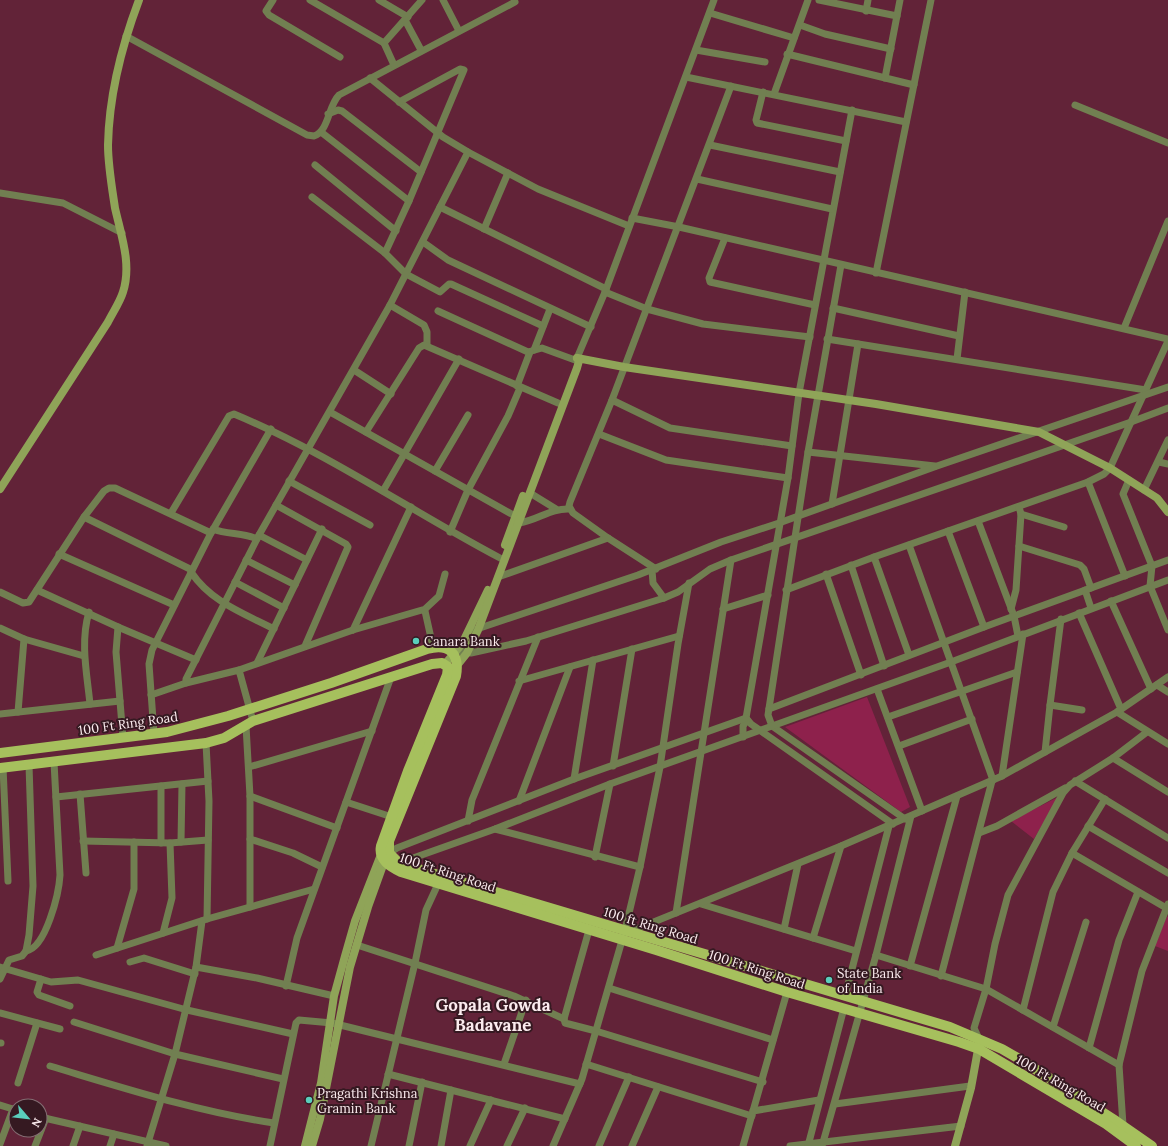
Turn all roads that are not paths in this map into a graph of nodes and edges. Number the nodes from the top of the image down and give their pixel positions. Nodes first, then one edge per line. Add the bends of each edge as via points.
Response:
1 (139, 0) edge
2 (273, 0) edge
3 (310, 0) edge
4 (379, 0) edge
5 (422, 0) edge
6 (443, 0) edge
7 (714, 0) edge
8 (808, 0) edge
9 (819, 0) edge
10 (868, 0) edge
11 (900, 0) edge
12 (931, 0) edge
13 (515, 2) dead end
14 (866, 11) junction
15 (710, 13) junction
16 (897, 16) junction
17 (407, 19) junction
18 (800, 25) junction
19 (459, 30) junction
20 (126, 36) junction
21 (794, 38) junction
22 (384, 43) junction
23 (891, 49) junction
24 (421, 50) junction
25 (696, 50) junction
26 (787, 54) junction
27 (340, 57) dead end
28 (765, 62) dead end
29 (394, 65) junction
30 (686, 76) junction
31 (370, 78) junction
32 (885, 78) junction
33 (914, 85) junction
34 (731, 86) junction
35 (763, 92) junction
36 (774, 94) junction
37 (399, 102) junction
38 (1075, 105) dead end
39 (852, 110) junction
40 (328, 114) junction
41 (906, 122) junction
42 (321, 132) junction
43 (438, 133) junction
44 (846, 141) junction
45 (1168, 143) edge
46 (710, 145) junction
47 (468, 152) junction
48 (314, 165) dead end
49 (421, 172) junction
50 (840, 172) junction
51 (508, 173) junction
52 (697, 179) junction
53 (0, 193) edge
54 (312, 197) dead end
55 (409, 201) junction
56 (440, 207) junction
57 (832, 209) junction
58 (632, 218) junction
59 (1168, 221) edge
60 (629, 226) junction
61 (679, 227) junction
62 (484, 229) junction
63 (396, 230) junction
64 (122, 232) junction
65 (725, 238) junction
66 (423, 242) junction
67 (384, 253) junction
68 (823, 261) junction
69 (841, 265) junction
70 (876, 273) junction
71 (406, 274) junction
72 (606, 290) junction
73 (966, 292) junction
74 (390, 305) junction
75 (815, 305) junction
76 (833, 308) junction
77 (550, 309) junction
78 (647, 309) junction
79 (438, 311) dead end
80 (543, 326) junction
81 (591, 327) junction
82 (1124, 328) junction
83 (959, 336) junction
84 (810, 337) junction
85 (827, 339) junction
86 (1168, 340) edge
87 (427, 344) junction
88 (858, 344) junction
89 (532, 351) junction
90 (459, 359) junction
91 (576, 359) junction
92 (957, 360) junction
93 (624, 368) junction
94 (354, 370) junction
95 (518, 387) junction
96 (1168, 387) edge
97 (799, 393) junction
98 (1144, 393) junction
99 (391, 394) junction
100 (817, 396) junction
101 (612, 400) junction
102 (849, 400) junction
103 (558, 403) junction
104 (1168, 408) edge
105 (330, 412) junction
106 (468, 415) dead end
107 (1131, 422) junction
108 (271, 429) junction
109 (366, 432) junction
110 (1038, 432) junction
111 (599, 434) junction
112 (1168, 440) edge
113 (1066, 444) junction
114 (792, 446) junction
115 (308, 449) junction
116 (808, 452) junction
117 (404, 454) junction
118 (839, 455) junction
119 (1159, 462) junction
120 (1168, 464) edge
121 (937, 466) junction
122 (1110, 468) junction
123 (435, 471) junction
124 (788, 478) junction
125 (1129, 480) junction
126 (289, 481) junction
127 (1088, 482) junction
128 (0, 489) edge
129 (468, 490) junction
130 (1144, 490) junction
131 (383, 491) junction
132 (530, 493) junction
133 (832, 504) junction
134 (276, 505) junction
135 (411, 507) junction
136 (556, 509) junction
137 (570, 509) junction
138 (1020, 511) junction
139 (1168, 512) edge
140 (171, 514) junction
141 (798, 516) junction
142 (84, 518) junction
143 (517, 520) junction
144 (978, 521) junction
145 (779, 523) junction
146 (370, 525) dead end
147 (1064, 527) dead end
148 (322, 529) junction
149 (212, 531) junction
150 (948, 531) junction
151 (450, 532) junction
152 (258, 537) junction
153 (794, 537) junction
154 (608, 538) junction
155 (776, 543) junction
156 (909, 545) junction
157 (1019, 546) junction
158 (59, 554) junction
159 (874, 557) junction
160 (500, 558) junction
161 (246, 560) junction
162 (307, 560) junction
163 (731, 560) junction
164 (1168, 560) edge
165 (851, 566) junction
166 (1152, 566) junction
167 (654, 569) junction
168 (192, 571) junction
169 (445, 574) dead end
170 (826, 574) junction
171 (1125, 576) junction
172 (498, 577) junction
173 (1168, 580) edge
174 (235, 582) junction
175 (689, 583) junction
176 (295, 585) junction
177 (1150, 586) junction
178 (1088, 589) junction
179 (38, 590) junction
180 (786, 590) junction
181 (0, 592) edge
182 (768, 594) junction
183 (664, 598) junction
184 (1111, 601) junction
185 (224, 604) junction
186 (174, 605) junction
187 (284, 608) junction
188 (1091, 608) junction
189 (723, 609) junction
190 (1011, 609) junction
191 (424, 610) junction
192 (89, 612) junction
193 (1078, 613) junction
194 (1014, 616) junction
195 (1061, 619) junction
196 (118, 627) junction
197 (984, 627) junction
198 (0, 628) edge
199 (274, 629) junction
200 (353, 630) junction
201 (478, 630) junction
202 (1168, 630) edge
203 (469, 631) junction
204 (1020, 635) junction
205 (679, 636) junction
206 (538, 637) junction
207 (24, 639) junction
208 (944, 642) junction
209 (155, 643) junction
210 (305, 646) junction
211 (433, 647) junction
212 (632, 649) junction
213 (456, 653) junction
214 (467, 653) junction
215 (909, 655) junction
216 (84, 656) junction
217 (196, 660) junction
218 (593, 660) junction
219 (951, 662) junction
220 (257, 663) junction
221 (445, 664) junction
222 (458, 665) junction
223 (884, 666) junction
224 (570, 667) junction
225 (239, 670) junction
226 (1017, 672) junction
227 (447, 675) junction
228 (861, 675) junction
229 (391, 677) junction
230 (1168, 677) edge
231 (519, 681) junction
232 (186, 683) junction
233 (1154, 687) junction
234 (877, 689) junction
235 (962, 690) junction
236 (1168, 692) edge
237 (151, 695) junction
238 (120, 701) junction
239 (90, 704) junction
240 (1050, 705) junction
241 (250, 708) junction
242 (769, 709) junction
243 (1082, 710) dead end
244 (1119, 711) junction
245 (18, 712) junction
246 (0, 714) edge
247 (888, 717) junction
248 (747, 719) junction
249 (972, 720) junction
250 (250, 724) junction
251 (772, 726) junction
252 (372, 731) junction
253 (762, 731) junction
254 (1147, 732) junction
255 (703, 733) junction
256 (154, 734) junction
257 (743, 737) junction
258 (123, 738) junction
259 (206, 743) junction
260 (1168, 744) edge
261 (899, 746) junction
262 (662, 749) junction
263 (0, 752) edge
264 (700, 752) junction
265 (1045, 752) junction
266 (1113, 758) junction
267 (54, 762) junction
268 (29, 765) junction
269 (613, 766) junction
270 (660, 766) junction
271 (249, 767) junction
272 (2, 768) edge
273 (1002, 776) junction
274 (574, 779) junction
275 (992, 780) junction
276 (208, 781) junction
277 (1076, 782) junction
278 (182, 784) junction
279 (610, 784) junction
280 (161, 786) junction
281 (1066, 788) junction
282 (1168, 792) edge
283 (80, 794) junction
284 (250, 796) junction
285 (957, 796) junction
286 (56, 797) junction
287 (1105, 799) junction
288 (346, 802) junction
289 (519, 802) junction
290 (2, 807) edge
291 (922, 811) junction
292 (392, 817) junction
293 (908, 818) junction
294 (468, 821) junction
295 (891, 825) junction
296 (1088, 826) junction
297 (336, 828) junction
298 (494, 829) junction
299 (979, 833) junction
300 (1168, 838) edge
301 (250, 839) junction
302 (208, 840) junction
303 (83, 841) junction
304 (134, 842) junction
305 (181, 842) junction
306 (161, 843) junction
307 (170, 843) junction
308 (841, 846) junction
309 (1072, 853) junction
310 (389, 856) junction
311 (595, 857) junction
312 (798, 864) junction
313 (322, 867) junction
314 (640, 867) junction
315 (86, 873) dead end
316 (1168, 873) edge
317 (8, 881) dead end
318 (438, 884) junction
319 (314, 889) junction
320 (1138, 892) junction
321 (712, 899) junction
322 (701, 904) junction
323 (250, 907) junction
324 (1167, 907) edge
325 (718, 909) junction
326 (676, 913) junction
327 (205, 920) junction
328 (1086, 922) dead end
329 (784, 929) junction
330 (589, 930) junction
331 (163, 933) junction
332 (625, 934) junction
333 (813, 938) junction
334 (357, 945) junction
335 (117, 948) junction
336 (26, 951) junction
337 (856, 951) junction
338 (96, 955) dead end
339 (876, 956) junction
340 (130, 962) dead end
341 (415, 963) junction
342 (910, 966) junction
343 (3, 968) edge
344 (196, 970) junction
345 (941, 976) junction
346 (0, 979) edge
347 (41, 979) junction
348 (286, 986) junction
349 (609, 988) junction
350 (986, 989) junction
351 (787, 992) junction
352 (334, 996) junction
353 (845, 996) junction
354 (526, 1000) junction
355 (862, 1001) junction
356 (70, 1006) dead end
357 (844, 1008) junction
358 (187, 1010) junction
359 (1023, 1010) junction
360 (0, 1013) edge
361 (860, 1013) junction
362 (564, 1019) junction
363 (74, 1022) dead end
364 (37, 1023) junction
365 (335, 1024) junction
366 (1053, 1027) junction
367 (60, 1029) dead end
368 (596, 1031) junction
369 (293, 1034) junction
370 (396, 1038) junction
371 (773, 1040) junction
372 (979, 1044) junction
373 (1089, 1048) junction
374 (175, 1054) junction
375 (504, 1064) junction
376 (586, 1064) junction
377 (1119, 1065) junction
378 (50, 1066) dead end
379 (388, 1074) junction
380 (629, 1077) junction
381 (284, 1079) junction
382 (422, 1082) junction
383 (762, 1082) junction
384 (18, 1083) dead end
385 (580, 1084) junction
386 (970, 1086) junction
387 (658, 1087) junction
388 (451, 1090) junction
389 (162, 1098) junction
390 (491, 1100) junction
391 (819, 1100) junction
392 (834, 1104) junction
393 (525, 1108) junction
394 (752, 1113) junction
395 (48, 1119) edge
396 (565, 1119) junction
397 (274, 1123) junction
398 (8, 1124) edge
399 (80, 1126) junction
400 (961, 1126) junction
401 (1121, 1129) junction
402 (114, 1134) junction
403 (0, 1144) edge
404 (148, 1144) edge
405 (823, 1144) edge
406 (808, 1145) edge
407 (73, 1146) edge
408 (110, 1146) edge
409 (166, 1146) edge
410 (270, 1146) edge
411 (305, 1146) edge
412 (312, 1146) edge
413 (371, 1146) edge
414 (409, 1146) edge
415 (441, 1146) edge
416 (470, 1146) edge
417 (507, 1146) edge
418 (554, 1146) edge
419 (598, 1146) edge
420 (632, 1146) edge
421 (743, 1146) edge
422 (790, 1146) edge
423 (955, 1146) edge
424 (1136, 1146) edge
425 (1152, 1146) edge

1 - 20 main road
2 - 27 street via 266,11 268,15
3 - 22 street
4 - 17 street
5 - 17 street
6 - 19 street
7 - 15 street
8 - 18 street
9 - 14 street
10 - 14 street
11 - 16 street
12 - 33 street
13 - 19 street
14 - 16 street
15 - 21 street
15 - 25 street
16 - 23 street
17 - 22 street
17 - 24 street
18 - 21 street
18 - 23 street via 825,34
19 - 24 street
20 - 42 street via 307,135 314,136
20 - 64 main road via 113,99 108,145 114,201
21 - 26 street
22 - 29 street
23 - 32 street
24 - 29 street
25 - 28 street
25 - 30 street
26 - 32 street
26 - 36 street
29 - 31 street
30 - 34 street
30 - 58 street
31 - 37 street
31 - 40 street via 339,94
32 - 33 street
33 - 41 street
34 - 35 street
34 - 46 street
35 - 36 street
35 - 44 street via 757,123
36 - 39 street
37 - 43 street
37 - 43 street via 460,69 464,70
38 - 45 street
39 - 41 street
39 - 44 street
40 - 42 street
40 - 49 street via 336,110 342,111
41 - 70 street
42 - 55 street
43 - 47 street
43 - 49 street
44 - 50 street
46 - 50 street
46 - 52 street
47 - 51 street
47 - 56 street
48 - 63 street
49 - 55 street
50 - 57 street
51 - 60 street via 538,189
51 - 62 street
52 - 57 street
52 - 61 street
53 - 64 street via 63,203
54 - 67 street
55 - 63 street
56 - 62 street
56 - 66 street
57 - 68 street
58 - 60 street
58 - 61 street
59 - 82 street
60 - 72 street
61 - 65 street
61 - 78 street
62 - 72 street
63 - 67 street
64 - 128 main road via 126,260 123,292 108,322
65 - 68 street
65 - 75 street via 709,278 710,282
66 - 71 street
66 - 77 street via 448,260
67 - 71 street
68 - 69 street
68 - 75 street
69 - 70 street
69 - 76 street
70 - 73 street
71 - 74 street
71 - 80 street via 440,292 451,284
72 - 78 street
72 - 81 street
73 - 82 street
73 - 83 street
74 - 87 street via 424,325
74 - 94 street
75 - 84 street
76 - 83 street
76 - 85 street
77 - 80 street
77 - 81 street
78 - 84 street via 717,326
78 - 93 street
79 - 89 street
80 - 89 street
81 - 91 street
82 - 86 street
83 - 92 street
84 - 97 street
85 - 88 street
85 - 100 street
86 - 98 street
87 - 90 street
87 - 99 street via 419,348
88 - 92 street
88 - 102 street
89 - 91 street via 542,348
89 - 95 street
90 - 95 street
90 - 117 street
91 - 93 main road
91 - 103 main road
91 - 132 main road via 579,361 577,368
92 - 98 street
93 - 97 main road
93 - 101 street
94 - 99 street
94 - 105 street
95 - 103 street
95 - 129 street via 508,416
96 - 98 street
97 - 100 main road
97 - 114 street
98 - 107 street
98 - 110 street
99 - 109 street
100 - 102 main road
100 - 116 street
101 - 111 street
101 - 114 street via 670,428
102 - 110 main road
102 - 118 street
103 - 143 main road
104 - 107 street
105 - 109 street
105 - 115 street
106 - 123 street
107 - 113 street
107 - 122 street
108 - 115 street
108 - 140 street via 230,414
108 - 149 street
109 - 117 street
110 - 113 main road
110 - 121 street
111 - 124 street via 666,460
111 - 137 street via 570,502
112 - 119 street
113 - 122 main road
113 - 153 street
114 - 124 street
115 - 126 street
115 - 131 street
116 - 118 street
116 - 141 street
117 - 123 street
117 - 131 street
118 - 121 street
118 - 133 street
119 - 120 street
119 - 130 street
121 - 133 street
122 - 125 main road
122 - 127 street
123 - 129 street
124 - 145 street
125 - 130 main road
125 - 166 street via 1123,494
126 - 134 street
126 - 146 street
127 - 138 street
127 - 171 street
129 - 143 street
129 - 151 street
130 - 139 main road via 1156,498
131 - 135 street
132 - 136 street
132 - 143 main road
133 - 141 street
134 - 148 street
134 - 152 street
135 - 151 street
135 - 200 street
136 - 137 street
136 - 143 street via 534,520
137 - 154 street
138 - 144 street
138 - 147 street
138 - 157 street
140 - 142 street via 112,488 104,491
140 - 149 street
141 - 145 street
141 - 153 street
142 - 158 street
142 - 168 street
143 - 160 main road
143 - 172 main road
144 - 150 street
144 - 190 street
145 - 155 street
145 - 167 street via 721,542
148 - 162 street
148 - 210 street via 346,544 348,550
149 - 152 street via 245,533
149 - 168 street
150 - 156 street
150 - 197 street
151 - 160 street
152 - 161 street
152 - 162 street
153 - 155 street
153 - 180 street
154 - 167 street
154 - 172 street
155 - 163 street
155 - 182 street
156 - 159 street
156 - 208 street
157 - 178 street via 1080,565 1084,569
157 - 190 street via 1016,594
158 - 179 street
158 - 186 street
159 - 165 street
159 - 215 street
160 - 203 main road
161 - 174 street
161 - 176 street
162 - 176 street
163 - 175 street via 710,569
163 - 189 street
164 - 166 street
165 - 170 street
165 - 223 street
166 - 171 street
166 - 177 street
167 - 183 street via 653,583
167 - 201 street
168 - 185 street via 205,590
168 - 186 street
169 - 191 street via 439,596
170 - 180 street
170 - 228 street
171 - 178 street
172 - 201 main road
173 - 177 street
174 - 185 street
174 - 187 street
175 - 183 street via 678,592
175 - 205 street
176 - 187 street
177 - 184 street
177 - 202 street
178 - 188 street
178 - 194 street
179 - 181 street via 26,604
179 - 192 street
180 - 242 street
182 - 189 street
182 - 248 street
183 - 206 street
184 - 188 street
184 - 233 street
185 - 199 street
185 - 217 street
186 - 209 street
187 - 199 street
188 - 193 street
189 - 255 street
190 - 194 street
191 - 200 street
191 - 211 street
192 - 196 street
192 - 216 street
193 - 195 street
193 - 244 street
194 - 197 street
194 - 204 street
195 - 204 street
195 - 240 street
196 - 209 street
196 - 238 street via 116,652
197 - 208 street
198 - 207 street
199 - 220 street
200 - 210 street
201 - 203 street
201 - 214 main road
203 - 213 main road
204 - 219 street
204 - 226 street
205 - 212 street
205 - 262 street
206 - 214 street
206 - 231 street
207 - 216 street
207 - 245 street
208 - 215 street
208 - 219 street
209 - 217 street
209 - 237 street via 149,664
210 - 220 street
211 - 213 main road via 445,647
211 - 241 main road, 100 Ft Ring Road
212 - 218 street
212 - 269 street
213 - 214 street
213 - 221 main road
213 - 222 main road
214 - 222 main road
215 - 223 street
216 - 239 street
217 - 232 street
218 - 224 street
218 - 274 street
219 - 234 street
219 - 235 street
220 - 225 street
221 - 227 main road via 448,668
221 - 229 main road via 432,664
222 - 227 main road
222 - 310 main road, 100 Ft Ring Road
223 - 228 street
224 - 231 street
224 - 289 street
225 - 232 street
225 - 241 street
226 - 235 street
226 - 273 street
227 - 292 main road
228 - 242 street
229 - 250 main road
229 - 252 street
230 - 233 street
231 - 294 street via 472,800
232 - 237 street
233 - 236 street
233 - 244 street
234 - 247 street
234 - 251 street
235 - 247 street
235 - 249 street
237 - 256 street
238 - 239 street
238 - 258 street
239 - 245 street
240 - 243 street
240 - 265 street
241 - 250 street
241 - 256 main road, 100 Ft Ring Road via 185,728
242 - 251 street
244 - 254 street
244 - 265 street
245 - 246 street
247 - 261 street
248 - 253 street
248 - 255 street
248 - 257 street via 743,726
249 - 261 street
249 - 275 street
250 - 259 main road via 224,738
250 - 271 street
251 - 253 street
251 - 293 street
252 - 271 street
252 - 288 street
253 - 257 street
253 - 295 street
254 - 260 street
254 - 266 street
255 - 262 street
255 - 264 street
256 - 258 main road, 100 Ft Ring Road
257 - 264 street
258 - 263 main road, 100 Ft Ring Road
259 - 267 main road
259 - 276 street
261 - 291 street
262 - 269 street
262 - 270 street
264 - 270 street
264 - 326 street
265 - 273 street
266 - 277 street
266 - 282 street
267 - 268 main road
267 - 286 street
268 - 272 main road
268 - 336 street via 33,895
269 - 274 street
270 - 279 street
270 - 314 street
271 - 284 street
272 - 290 street
273 - 275 street
274 - 289 street
275 - 285 street
275 - 299 street
276 - 278 street
276 - 302 street
277 - 281 street
277 - 287 street
278 - 280 street
278 - 305 street
279 - 298 street
279 - 311 street
280 - 283 street
280 - 306 street
281 - 299 street via 997,826
281 - 350 street via 1008,894
283 - 286 street
283 - 303 street
284 - 297 street
284 - 301 street
285 - 291 street
285 - 342 street
286 - 336 street via 59,888 42,938 34,948
287 - 296 street
287 - 300 street
288 - 292 street
288 - 297 street
289 - 294 street
290 - 317 street
291 - 293 street
292 - 310 main road via 381,846
293 - 295 street
293 - 339 street
294 - 310 street via 397,848
295 - 308 street
295 - 337 street
296 - 309 street
296 - 316 street
297 - 313 street
298 - 310 street
298 - 311 street
299 - 345 street
301 - 313 street via 293,853
301 - 323 street
302 - 305 street
302 - 327 street
303 - 304 street
303 - 315 street
304 - 306 street
304 - 335 street via 134,889
305 - 307 street
306 - 307 street
307 - 331 street via 172,898
308 - 312 street
308 - 333 street
309 - 320 street
309 - 359 street via 1053,892
310 - 318 main road, 100 Ft Ring Road via 390,866
310 - 332 main road, 100 ft Ring Road
310 - 334 main road
310 - 352 main road via 355,921
311 - 314 street
312 - 321 street
312 - 329 street
313 - 319 street
314 - 332 street
318 - 330 main road, 100 Ft Ring Road
318 - 341 street via 426,910
319 - 323 street
319 - 348 street via 296,942
320 - 324 street
320 - 373 street via 1119,940
321 - 322 street
321 - 325 street
322 - 325 street
322 - 326 street
323 - 327 street
324 - 377 street via 1142,971
325 - 329 street
326 - 332 street
327 - 331 street
327 - 344 street
328 - 366 street
329 - 333 street
330 - 332 main road, 100 Ft Ring Road
330 - 362 street
331 - 335 street
332 - 349 street
332 - 351 main road, 100 Ft Ring Road
332 - 353 main road, 100 ft Ring Road
333 - 337 street
334 - 341 street
334 - 365 main road
335 - 338 street
336 - 343 street via 22,956 9,960
337 - 353 street
339 - 342 street
339 - 355 street
340 - 344 street via 144,958
341 - 354 street
341 - 370 street
342 - 345 street
343 - 346 street
343 - 347 street
344 - 348 street via 257,978
344 - 358 street
345 - 350 street
347 - 356 street via 39,995
347 - 358 street via 51,982 78,980
348 - 352 street
349 - 368 street
349 - 371 street
350 - 359 street
350 - 372 street via 974,1028
351 - 357 main road, 100 Ft Ring Road
351 - 371 street
352 - 365 main road
353 - 355 main road, 100 ft Ring Road
354 - 362 street
354 - 375 street
355 - 361 street
355 - 372 main road, 100 ft Ring Road via 950,1027
357 - 361 main road, 100 Ft Ring Road
357 - 391 street
358 - 369 street
358 - 374 street
359 - 366 street
360 - 364 street
361 - 372 main road, 100 Ft Ring Road
361 - 392 street
362 - 368 street via 567,1025
363 - 374 street
364 - 367 street
364 - 384 street
365 - 369 street via 299,1020
365 - 370 street
365 - 411 main road
365 - 412 main road via 320,1119
366 - 373 street
368 - 376 street
368 - 383 street
369 - 381 street
370 - 375 street
370 - 379 street
371 - 383 street
372 - 386 main road
372 - 401 main road, 100 ft Ring Road via 1021,1060
373 - 377 street
374 - 381 street
374 - 389 street
375 - 385 street
376 - 380 street
376 - 385 street
377 - 401 street
378 - 389 street
379 - 382 street
379 - 413 street
380 - 387 street
380 - 419 street
381 - 397 street
382 - 388 street
382 - 414 street
383 - 394 street
385 - 396 street
386 - 392 street
386 - 400 main road
387 - 394 street
387 - 420 street
388 - 390 street
388 - 415 street
389 - 397 street
389 - 404 street
390 - 393 street
390 - 416 street
391 - 394 street
391 - 406 street
392 - 405 street
393 - 396 street
393 - 417 street
394 - 421 street
395 - 399 street
396 - 418 street
397 - 410 street
398 - 403 street
399 - 402 street
399 - 407 street
400 - 405 street
400 - 423 main road
401 - 424 main road
401 - 425 main road, 100 ft Ring Road
402 - 404 street
402 - 408 street
404 - 409 street
405 - 406 street
406 - 422 street

